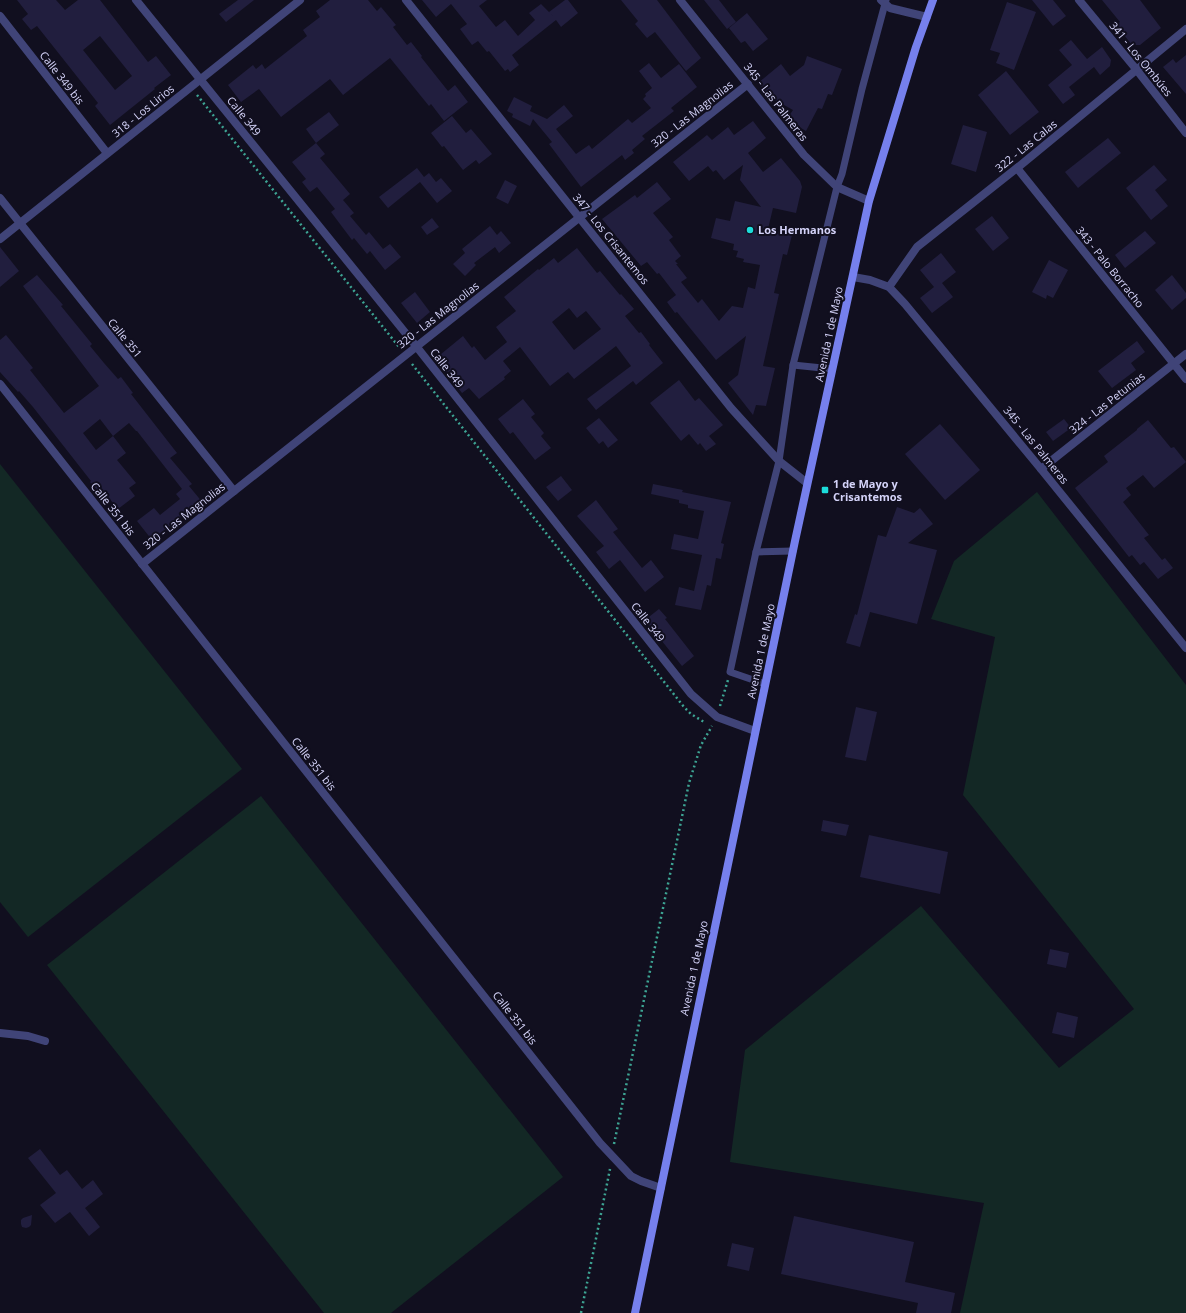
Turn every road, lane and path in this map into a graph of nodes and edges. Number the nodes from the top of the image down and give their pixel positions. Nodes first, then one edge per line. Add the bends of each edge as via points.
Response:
1 (136, 0) edge
2 (300, 0) edge
3 (406, 0) edge
4 (680, 0) edge
5 (933, 0) edge
6 (1079, 0) edge
7 (884, 1) edge
8 (0, 16) edge
9 (926, 17) junction
10 (1186, 29) edge
11 (1136, 69) junction
12 (200, 80) junction
13 (748, 84) junction
14 (191, 87) junction
15 (1186, 132) edge
16 (107, 153) junction
17 (1017, 168) junction
18 (837, 187) junction
19 (0, 198) edge
20 (869, 201) junction
21 (580, 217) junction
22 (20, 223) junction
23 (0, 239) edge
24 (852, 277) junction
25 (889, 287) junction
26 (416, 346) junction
27 (1186, 354) edge
28 (405, 355) junction
29 (1174, 364) junction
30 (793, 365) junction
31 (832, 369) junction
32 (1186, 379) edge
33 (0, 384) edge
34 (779, 460) junction
35 (1041, 469) junction
36 (808, 483) junction
37 (234, 491) junction
38 (793, 551) junction
39 (756, 552) junction
40 (142, 564) junction
41 (1186, 648) edge
42 (730, 672) junction
43 (766, 684) junction
44 (717, 717) junction
45 (712, 726) junction
46 (755, 731) junction
47 (0, 1033) edge
48 (45, 1041) dead end
49 (612, 1155) junction
50 (661, 1188) junction
51 (581, 1313) edge
52 (635, 1313) edge

1 - 12 street, Calle 349
2 - 12 street, 318 - Los Lirios
3 - 21 street, 347 - Los Crisantemos
4 - 13 street, 345 - Las Palmeras
5 - 9 main road, Avenida 1 de Mayo
6 - 11 street, 341 - Los Ombúes
7 - 9 street via 890,8
7 - 18 lane
8 - 16 street, Calle 349 bis
9 - 20 main road, Avenida 1 de Mayo
10 - 11 street, 322 - Las Calas
11 - 15 street, 341 - Los Ombúes
11 - 17 street, 322 - Las Calas
12 - 14 street, 318 - Los Lirios
12 - 26 street, Calle 349
13 - 18 street, 345 - Las Palmeras via 804,155
13 - 21 street, 320 - Las Magnolias
14 - 16 street, 318 - Los Lirios
14 - 28 path
16 - 22 street, 318 - Los Lirios
17 - 25 street, 322 - Las Calas via 917,247
17 - 29 street, 343 - Palo Borracho
18 - 20 street, 345 - Las Palmeras
18 - 30 lane
19 - 22 street, Calle 351
20 - 24 main road, Avenida 1 de Mayo
21 - 26 street, 320 - Las Magnolias
21 - 34 street, 347 - Los Crisantemos via 731,408
22 - 23 street, 318 - Los Lirios
22 - 37 street, Calle 351
24 - 25 street, 345 - Las Palmeras
24 - 31 main road, Avenida 1 de Mayo
25 - 35 street, 345 - Las Palmeras
26 - 28 street, 320 - Las Magnolias
26 - 44 street, Calle 349 via 691,694
27 - 29 street, 324 - Las Petunias
28 - 37 street, 320 - Las Magnolias
28 - 45 path via 684,707
29 - 32 street, 343 - Palo Borracho
29 - 35 street, 324 - Las Petunias
30 - 31 lane
30 - 34 lane
31 - 36 main road, Avenida 1 de Mayo
33 - 40 street, Calle 351 bis
34 - 36 street, 347 - Los Crisantemos
34 - 39 lane
35 - 41 street, 345 - Las Palmeras
36 - 38 main road, Avenida 1 de Mayo
37 - 40 street, 320 - Las Magnolias
38 - 39 lane
38 - 43 main road, Avenida 1 de Mayo
39 - 42 lane
40 - 49 street, Calle 351 bis via 590,1131
42 - 43 lane
42 - 44 path
43 - 46 main road, Avenida 1 de Mayo
44 - 45 path
44 - 46 street, Calle 349
45 - 49 path via 701,745 689,783
46 - 50 main road, Avenida 1 de Mayo
47 - 48 street
49 - 50 street, Calle 351 bis via 632,1176
49 - 51 path
50 - 52 main road, Avenida 1 de Mayo

